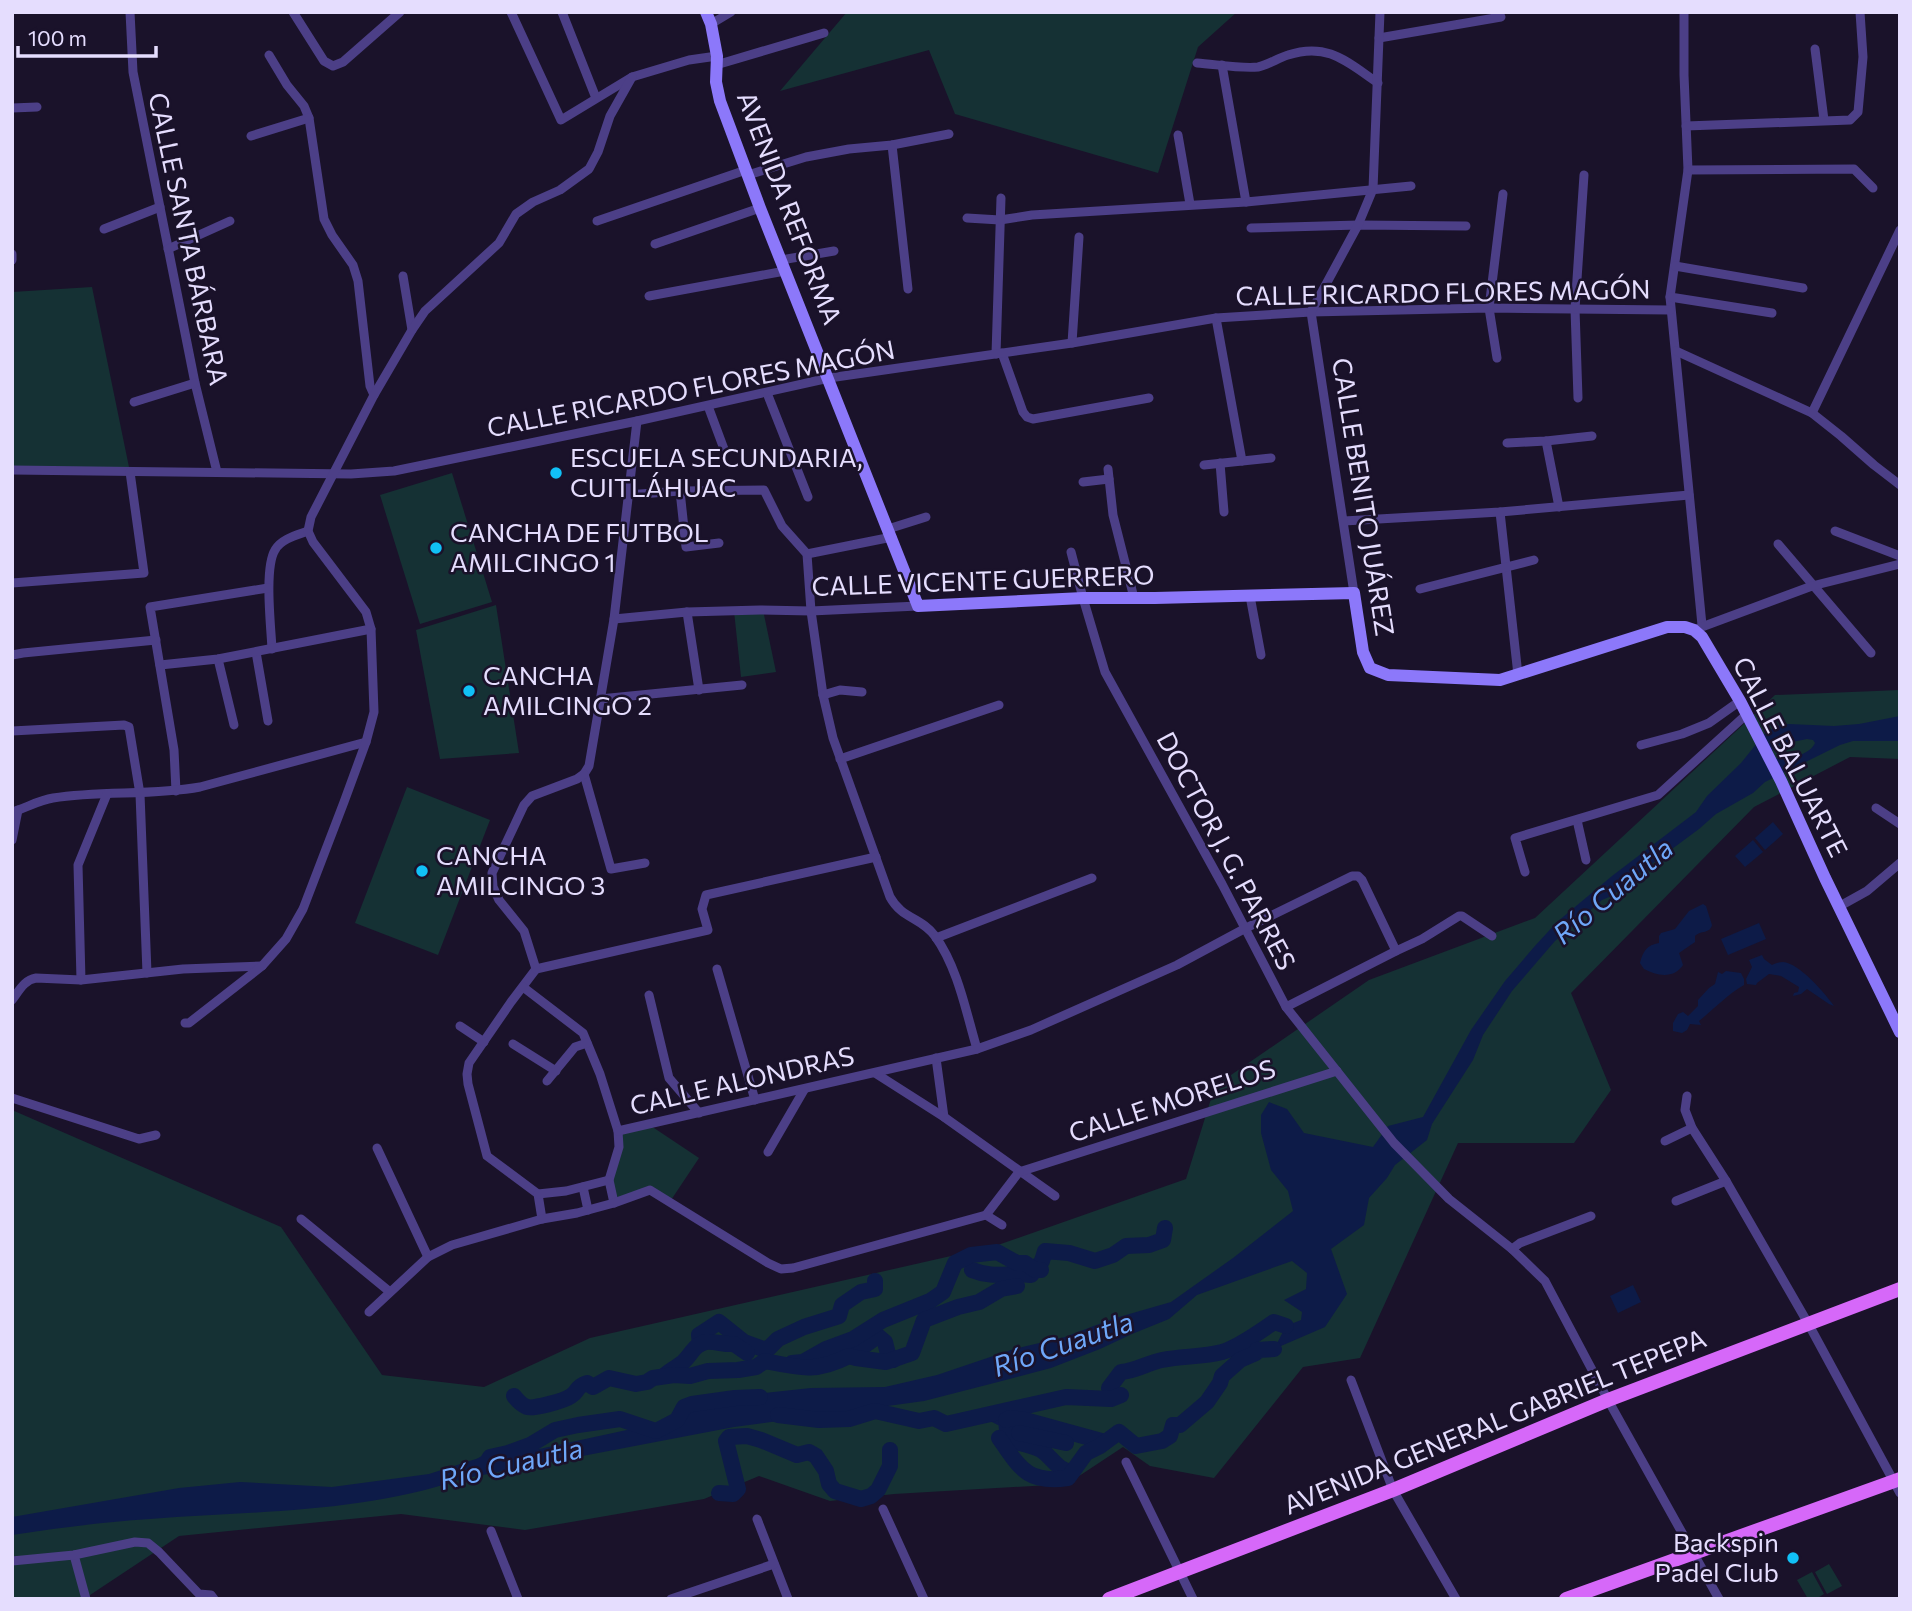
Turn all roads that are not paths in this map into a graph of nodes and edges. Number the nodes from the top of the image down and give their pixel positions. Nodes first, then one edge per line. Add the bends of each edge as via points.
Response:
1 (130, 12) edge
2 (293, 12) edge
3 (400, 12) edge
4 (511, 12) edge
5 (562, 12) edge
6 (731, 12) edge
7 (1380, 12) edge
8 (1684, 12) edge
9 (1860, 12) edge
10 (1501, 17) dead end
11 (709, 18) edge
12 (824, 33) dead end
13 (1379, 38) junction
14 (1815, 49) dead end
15 (269, 55) dead end
16 (716, 61) junction
17 (1197, 63) dead end
18 (1222, 65) junction
19 (632, 77) junction
20 (1378, 83) junction
21 (596, 98) junction
22 (37, 107) dead end
23 (12, 108) edge
24 (309, 118) junction
25 (1824, 120) junction
26 (1686, 126) junction
27 (949, 134) dead end
28 (1178, 135) dead end
29 (251, 136) dead end
30 (892, 145) junction
31 (1688, 170) junction
32 (748, 173) junction
33 (1584, 174) dead end
34 (1411, 186) dead end
35 (1373, 188) junction
36 (1873, 188) dead end
37 (1503, 194) dead end
38 (1001, 198) dead end
39 (1246, 202) junction
40 (1190, 204) junction
41 (160, 207) junction
42 (760, 208) junction
43 (967, 218) dead end
44 (1000, 220) junction
45 (230, 221) dead end
46 (597, 221) dead end
47 (1358, 225) junction
48 (1466, 226) dead end
49 (1251, 228) dead end
50 (104, 229) dead end
51 (1900, 230) edge
52 (1079, 237) dead end
53 (655, 244) dead end
54 (1897, 244) edge
55 (168, 249) junction
56 (834, 251) dead end
57 (12, 254) edge
58 (12, 260) edge
59 (783, 266) junction
60 (1675, 266) junction
61 (403, 276) dead end
62 (1803, 288) dead end
63 (908, 289) dead end
64 (649, 296) dead end
65 (1670, 297) junction
66 (1489, 308) junction
67 (1575, 309) junction
68 (1670, 310) junction
69 (1311, 312) junction
70 (1772, 313) dead end
71 (1216, 318) junction
72 (412, 330) junction
73 (1072, 343) junction
74 (1676, 351) junction
75 (999, 354) junction
76 (1497, 358) dead end
77 (829, 378) junction
78 (195, 383) junction
79 (768, 393) junction
80 (374, 395) junction
81 (1149, 398) dead end
82 (1578, 398) dead end
83 (134, 402) dead end
84 (708, 406) junction
85 (1812, 413) junction
86 (637, 421) junction
87 (1592, 436) dead end
88 (1546, 441) junction
89 (1507, 443) dead end
90 (724, 449) dead end
91 (1271, 458) dead end
92 (1242, 461) junction
93 (1220, 463) junction
94 (1204, 465) dead end
95 (12, 470) edge
96 (130, 472) junction
97 (217, 472) junction
98 (335, 473) junction
99 (1083, 482) dead end
100 (1900, 485) edge
101 (680, 491) junction
102 (627, 495) junction
103 (1689, 495) junction
104 (808, 497) dead end
105 (1559, 507) junction
106 (1224, 512) dead end
107 (1500, 512) junction
108 (926, 517) dead end
109 (1344, 521) junction
110 (308, 531) junction
111 (1835, 531) dead end
112 (890, 533) junction
113 (719, 542) dead end
114 (1778, 544) dead end
115 (1071, 552) dead end
116 (807, 554) junction
117 (1900, 556) edge
118 (1534, 560) dead end
119 (1900, 564) edge
120 (1507, 568) junction
121 (12, 583) edge
122 (1812, 586) junction
123 (268, 589) junction
124 (1420, 589) dead end
125 (1354, 593) junction
126 (1251, 596) junction
127 (1083, 598) junction
128 (1134, 598) junction
129 (918, 606) junction
130 (811, 611) junction
131 (687, 612) junction
132 (614, 619) junction
133 (1698, 628) junction
134 (371, 629) junction
135 (156, 640) junction
136 (272, 649) junction
137 (256, 652) junction
138 (1871, 653) dead end
139 (1261, 655) dead end
140 (12, 656) edge
141 (218, 659) junction
142 (160, 665) junction
143 (1518, 676) junction
144 (742, 685) dead end
145 (699, 690) junction
146 (862, 692) dead end
147 (823, 695) junction
148 (600, 699) junction
149 (1740, 701) junction
150 (999, 705) dead end
151 (1747, 714) junction
152 (268, 721) dead end
153 (234, 725) dead end
154 (12, 731) edge
155 (366, 742) junction
156 (1641, 745) dead end
157 (840, 759) junction
158 (584, 774) junction
159 (176, 791) junction
160 (140, 793) junction
161 (107, 794) junction
162 (1876, 808) dead end
163 (15, 811) edge
164 (1577, 820) junction
165 (1900, 824) edge
166 (12, 840) edge
167 (876, 857) junction
168 (1586, 860) dead end
169 (645, 863) dead end
170 (1900, 863) edge
171 (1525, 872) dead end
172 (1092, 878) dead end
173 (1840, 906) junction
174 (1244, 929) junction
175 (1492, 936) dead end
176 (936, 937) junction
177 (1396, 951) junction
178 (262, 966) junction
179 (537, 969) junction
180 (717, 969) dead end
181 (147, 973) junction
182 (81, 979) junction
183 (523, 987) junction
184 (649, 995) dead end
185 (12, 1000) edge
186 (1286, 1007) junction
187 (185, 1023) dead end
188 (460, 1026) dead end
189 (1900, 1032) edge
190 (484, 1042) junction
191 (587, 1042) junction
192 (513, 1044) dead end
193 (977, 1049) junction
194 (936, 1058) junction
195 (556, 1071) junction
196 (1337, 1071) junction
197 (875, 1073) junction
198 (547, 1082) dead end
199 (804, 1090) junction
200 (1686, 1096) dead end
201 (12, 1098) edge
202 (755, 1100) junction
203 (699, 1112) junction
204 (944, 1117) junction
205 (1692, 1128) junction
206 (618, 1131) junction
207 (156, 1135) dead end
208 (1665, 1141) dead end
209 (377, 1148) dead end
210 (768, 1152) dead end
211 (1019, 1172) junction
212 (609, 1180) junction
213 (1726, 1181) junction
214 (583, 1187) junction
215 (538, 1194) junction
216 (1055, 1196) dead end
217 (1676, 1201) dead end
218 (614, 1203) junction
219 (588, 1210) junction
220 (986, 1215) junction
221 (1591, 1216) dead end
222 (301, 1219) dead end
223 (542, 1219) junction
224 (1002, 1225) dead end
225 (1512, 1249) junction
226 (428, 1257) junction
227 (1900, 1289) edge
228 (390, 1292) junction
229 (369, 1312) dead end
230 (1809, 1325) junction
231 (1351, 1380) dead end
232 (1608, 1400) junction
233 (1126, 1462) dead end
234 (1898, 1485) edge
235 (1393, 1490) junction
236 (883, 1509) dead end
237 (757, 1519) dead end
238 (491, 1531) dead end
239 (1693, 1552) junction
240 (74, 1555) junction
241 (12, 1561) edge
242 (774, 1564) junction
243 (1179, 1573) junction
244 (197, 1596) edge
245 (86, 1599) edge
246 (214, 1599) edge
247 (518, 1599) edge
248 (671, 1599) edge
249 (788, 1599) edge
250 (924, 1599) edge
251 (1109, 1599) edge
252 (1193, 1599) edge
253 (1456, 1599) edge
254 (1566, 1599) edge
255 (1718, 1599) edge

1 - 41 street, CALLE SANTA BÁRBARA via 132,72
2 - 3 street via 324,61 333,66
4 - 21 street via 561,120
5 - 21 street
6 - 11 street
7 - 13 street
8 - 26 street
9 - 25 street via 1863,57 1858,112 1850,120
10 - 13 street
11 - 16 street, AVENIDA REFORMA
12 - 16 street
13 - 20 street
14 - 25 street
15 - 24 street
16 - 19 street via 689,60
16 - 32 street, AVENIDA REFORMA via 720,101
17 - 18 street
18 - 20 street via 1258,67 1290,54 1327,52
18 - 39 street
19 - 21 street
19 - 72 street via 589,169 516,214 499,243 425,311
20 - 35 street
22 - 23 street
24 - 29 street
24 - 80 street via 324,219 358,281
25 - 26 street
26 - 31 street
27 - 30 street
28 - 40 street
30 - 32 street via 806,157
30 - 63 street
31 - 36 street via 1854,169
31 - 60 street
32 - 42 street, AVENIDA REFORMA
32 - 46 street
33 - 67 street
34 - 35 street
35 - 39 street
35 - 47 street
37 - 66 street
38 - 44 street
39 - 40 street
40 - 44 street
41 - 50 street
41 - 55 street, CALLE SANTA BÁRBARA
42 - 53 street
42 - 59 street, AVENIDA REFORMA
43 - 44 street
44 - 75 street
45 - 55 street
47 - 48 street
47 - 49 street
47 - 69 street
51 - 54 street
52 - 73 street
54 - 85 street
55 - 78 street, CALLE SANTA BÁRBARA
56 - 59 street
57 - 58 street
59 - 64 street
59 - 77 street, AVENIDA REFORMA
60 - 62 street
60 - 65 street
61 - 72 street
65 - 68 street
65 - 70 street
66 - 67 street, CALLE RICARDO FLORES MAGÓN
66 - 69 street, CALLE RICARDO FLORES MAGÓN
66 - 76 street
67 - 68 street, CALLE RICARDO FLORES MAGÓN
67 - 82 street
68 - 74 street
69 - 71 street, CALLE RICARDO FLORES MAGÓN
69 - 109 street, CALLE BENITO JUÁREZ
71 - 73 street, CALLE RICARDO FLORES MAGÓN
71 - 92 street
72 - 80 street
73 - 75 street, CALLE RICARDO FLORES MAGÓN
74 - 85 street
74 - 103 street
75 - 77 street, CALLE RICARDO FLORES MAGÓN
75 - 81 street via 1023,412 1033,419
77 - 79 street, CALLE RICARDO FLORES MAGÓN
77 - 112 street, AVENIDA REFORMA
78 - 83 street
78 - 97 street, CALLE SANTA BÁRBARA
79 - 84 street, CALLE RICARDO FLORES MAGÓN
79 - 104 street
80 - 98 street
84 - 86 street, CALLE RICARDO FLORES MAGÓN
84 - 90 street
85 - 100 street
86 - 98 street, CALLE RICARDO FLORES MAGÓN via 394,471
86 - 102 street
87 - 88 street
88 - 89 street
88 - 105 street
91 - 92 street
92 - 93 street
93 - 94 street
93 - 106 street
95 - 96 street, CALLE RICARDO FLORES MAGÓN
96 - 97 street, CALLE RICARDO FLORES MAGÓN
96 - 121 street via 144,573
97 - 98 street, CALLE RICARDO FLORES MAGÓN
98 - 110 street
99 - 128 street via 1109,474 1113,515
101 - 102 street
101 - 113 street via 686,547
101 - 116 street via 764,489 782,526
102 - 132 street
103 - 105 street
103 - 133 street
105 - 107 street
107 - 109 street
107 - 120 street
108 - 112 street
109 - 125 street, CALLE BENITO JUÁREZ
110 - 123 street via 275,548
110 - 134 street via 366,612
111 - 117 street
112 - 116 street
112 - 129 street, AVENIDA REFORMA
114 - 122 street
115 - 127 street, DOCTOR J. G. PARRES
116 - 130 street
118 - 120 street
119 - 122 street
120 - 124 street
120 - 143 street
122 - 133 street
122 - 138 street
123 - 135 street via 150,607
123 - 136 street
125 - 126 street, CALLE VICENTE GUERRERO
125 - 143 street, CALLE BENITO JUÁREZ via 1366,660 1378,673 1500,680
126 - 128 street, CALLE VICENTE GUERRERO
126 - 139 street
127 - 128 street, CALLE VICENTE GUERRERO
127 - 129 street, CALLE VICENTE GUERRERO
127 - 174 street, DOCTOR J. G. PARRES via 1105,672
129 - 130 street, CALLE VICENTE GUERRERO
130 - 131 street, CALLE VICENTE GUERRERO
130 - 147 street
131 - 132 street, CALLE VICENTE GUERRERO
131 - 145 street
132 - 148 street
133 - 143 street, CALLE BENITO JUÁREZ via 1667,627
133 - 149 street, CALLE BALUARTE
134 - 136 street
134 - 155 street via 374,712
135 - 140 street
135 - 142 street
136 - 137 street
137 - 141 street
137 - 152 street
141 - 142 street
141 - 153 street
142 - 159 street
144 - 145 street
145 - 148 street
146 - 147 street via 840,690
147 - 157 street
148 - 158 street
149 - 151 street, CALLE BALUARTE
149 - 156 street via 1709,723
150 - 157 street
151 - 164 street via 1658,795
151 - 173 street, CALLE BALUARTE
154 - 160 street via 129,727
155 - 159 street
155 - 178 street via 303,909 286,939
157 - 167 street
158 - 169 street via 611,869
158 - 179 street via 532,796 492,873 499,900 524,931
159 - 160 street
160 - 161 street
160 - 181 street
161 - 163 street via 49,798
161 - 182 street via 78,865
162 - 165 street
163 - 166 street
164 - 168 street
164 - 171 street via 1515,838
167 - 176 street via 895,907 927,926
167 - 179 street via 706,895 702,909 708,930
170 - 173 street via 1867,891
172 - 176 street
173 - 189 street, CALLE BALUARTE
174 - 177 street, CALLE ALONDRAS via 1358,876
174 - 186 street, DOCTOR J. G. PARRES
174 - 193 street, CALLE ALONDRAS via 1092,1004
175 - 177 street via 1459,916
176 - 193 street via 953,968
177 - 186 street
178 - 181 street
178 - 187 street
179 - 183 street
180 - 202 street
181 - 182 street
182 - 185 street via 29,979
183 - 190 street
183 - 191 street via 583,1033
184 - 203 street via 669,1078
186 - 196 street, DOCTOR J. G. PARRES
188 - 190 street
190 - 215 street via 467,1073 487,1156
191 - 195 street via 575,1048
191 - 206 street
192 - 195 street
193 - 194 street, CALLE ALONDRAS
194 - 197 street, CALLE ALONDRAS
194 - 204 street
195 - 198 street
196 - 211 street, CALLE MORELOS
196 - 225 street, DOCTOR J. G. PARRES via 1394,1143 1449,1199
197 - 199 street, CALLE ALONDRAS
197 - 204 street, CALLE ALONDRAS
199 - 202 street, CALLE ALONDRAS
199 - 210 street
200 - 205 street via 1685,1110
201 - 207 street via 139,1139
202 - 203 street, CALLE ALONDRAS
203 - 206 street, CALLE ALONDRAS
204 - 211 street, CALLE ALONDRAS
205 - 208 street
205 - 213 street
206 - 212 street via 619,1147
209 - 226 street
211 - 216 street, CALLE ALONDRAS
211 - 220 street
212 - 214 street
212 - 218 street
213 - 217 street
213 - 230 street
214 - 215 street
214 - 219 street
215 - 223 street
218 - 219 street
218 - 220 street via 650,1191 781,1269
219 - 223 street
220 - 224 street
221 - 225 street
222 - 228 street
223 - 226 street via 452,1245
225 - 232 street, DOCTOR J. G. PARRES via 1545,1281
226 - 228 street
227 - 230 main road, AVENIDA GENERAL GABRIEL TEPEPA
228 - 229 street
230 - 232 main road, AVENIDA GENERAL GABRIEL TEPEPA
230 - 234 street
231 - 235 street
232 - 235 main road, AVENIDA GENERAL GABRIEL TEPEPA
232 - 239 street, DOCTOR J. G. PARRES
233 - 243 street
234 - 239 main road
235 - 243 main road, AVENIDA GENERAL GABRIEL TEPEPA
235 - 253 street
236 - 250 street
237 - 242 street
238 - 247 street
239 - 254 main road
239 - 255 street, DOCTOR J. G. PARRES
240 - 241 street
240 - 244 street via 148,1543
240 - 245 street
242 - 248 street
242 - 249 street
243 - 251 main road, AVENIDA GENERAL GABRIEL TEPEPA
243 - 252 street
244 - 246 street

